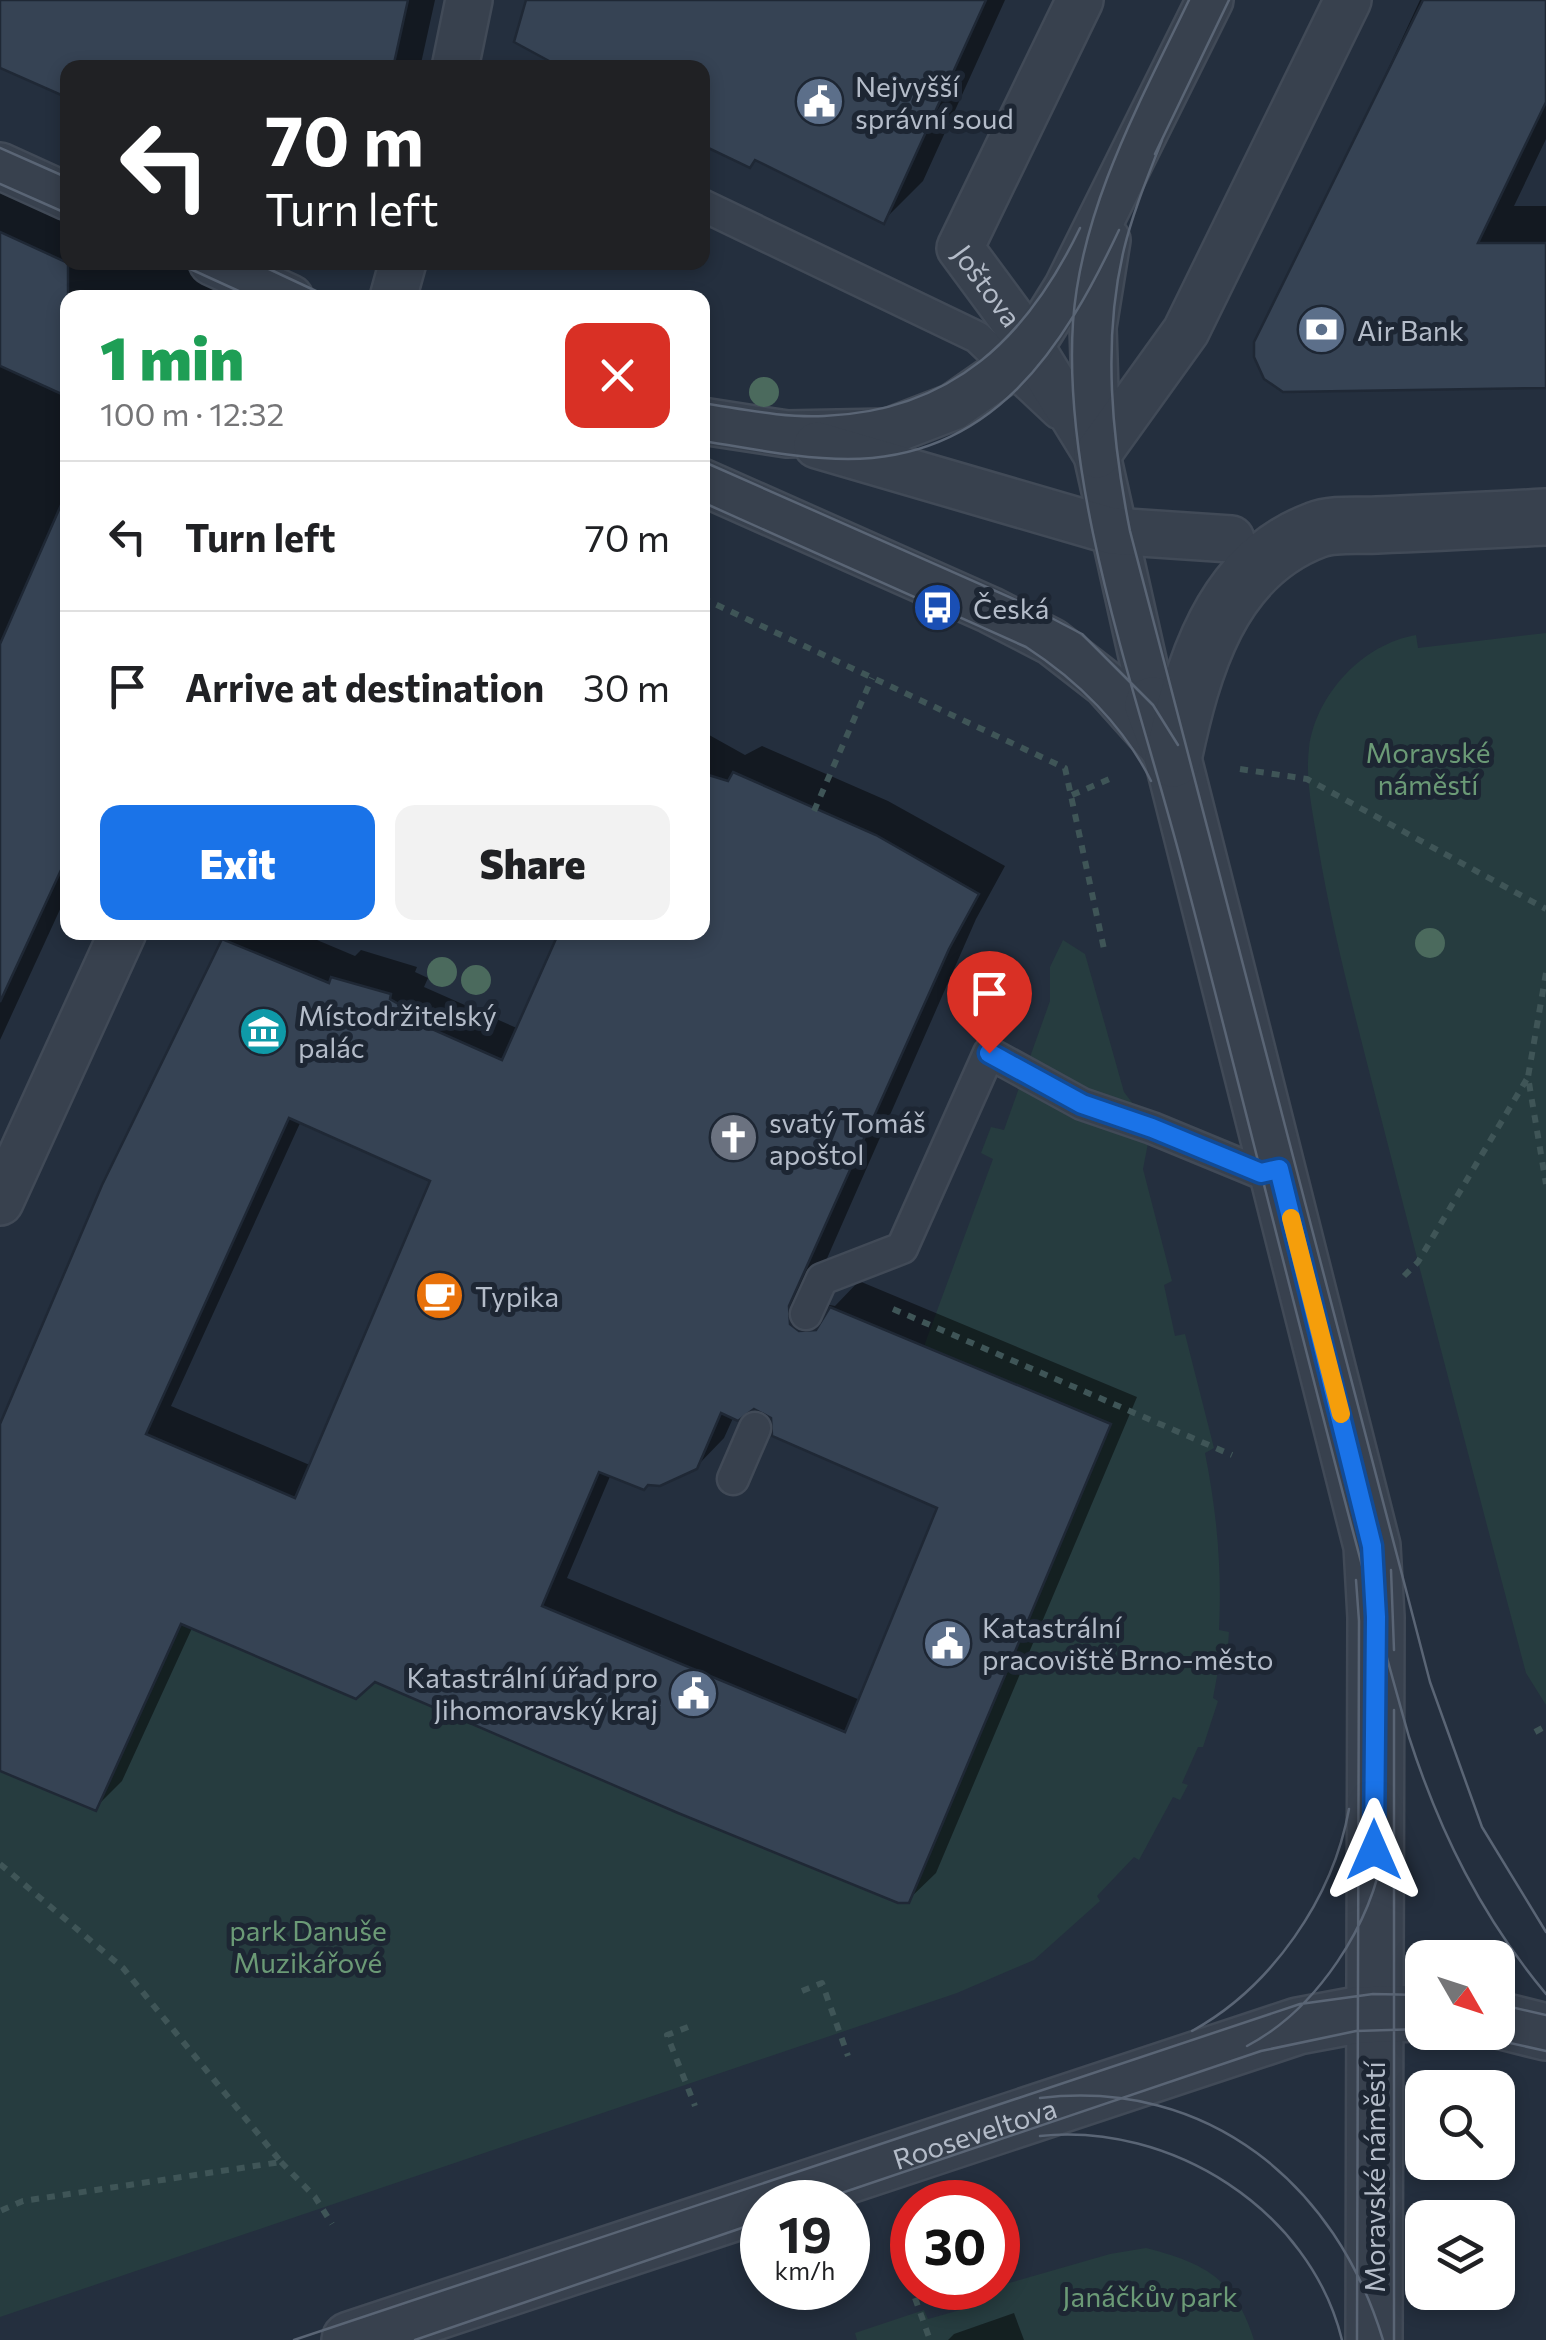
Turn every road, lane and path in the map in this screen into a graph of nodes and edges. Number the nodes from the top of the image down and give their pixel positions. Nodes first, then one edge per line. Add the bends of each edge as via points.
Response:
1 (469, 0) edge
2 (1080, 0) edge
3 (1210, 0) edge
4 (1348, 0) edge
5 (457, 60) edge
6 (0, 166) edge
7 (1129, 168) junction
8 (60, 193) edge
9 (710, 210) edge
10 (229, 270) edge
11 (1068, 288) joint
12 (273, 290) edge
13 (1020, 357) junction
14 (710, 423) edge
15 (787, 434) junction
16 (1098, 455) junction
17 (710, 486) edge
18 (1546, 517) edge
19 (1320, 528) junction
20 (1112, 531) junction
21 (1231, 539) joint
22 (710, 602) edge
23 (872, 678) junction
24 (1153, 705) joint
25 (1173, 759) junction
26 (1278, 777) dead end
27 (814, 811) dead end
28 (1546, 909) edge
29 (119, 940) edge
30 (1104, 949) dead end
31 (1546, 973) edge
32 (1528, 1077) junction
33 (1279, 1169) junction
34 (1546, 1184) edge
35 (0, 1202) edge
36 (1404, 1276) dead end
37 (822, 1279) junction
38 (806, 1314) dead end
39 (756, 1428) dead end
40 (1232, 1455) dead end
41 (733, 1479) dead end
42 (1546, 1726) edge
43 (1535, 1732) dead end
44 (0, 1864) edge
45 (802, 1990) dead end
46 (1398, 2014) edge
47 (1515, 2024) edge
48 (688, 2027) dead end
49 (1546, 2032) edge
50 (848, 2056) dead end
51 (694, 2106) dead end
52 (281, 2162) junction
53 (0, 2210) edge
54 (332, 2224) dead end
55 (919, 2310) edge
56 (350, 2340) edge
57 (930, 2340) edge
58 (1374, 2340) edge

1 - 5 street
2 - 13 street, Joštova via 960,248
3 - 7 street, Joštova
4 - 16 street via 1186,331
6 - 8 street
7 - 11 street, Joštova
7 - 16 street, Joštova via 1108,235 1093,328
9 - 13 lane
10 - 12 street
11 - 13 street, Moravské náměstí
13 - 15 street, Moravské náměstí via 953,407 888,432
13 - 16 street, Joštova
14 - 15 street, Moravské náměstí
15 - 20 street, Moravské náměstí via 853,459
16 - 20 street, Joštova
17 - 25 street, Moravské náměstí via 1052,642 1106,684
18 - 19 street, Moravské náměstí
19 - 21 lane, Moravské náměstí
19 - 25 street, Moravské náměstí via 1272,551 1212,627 1189,681
20 - 21 street, Moravské náměstí
20 - 24 street, Moravské náměstí
22 - 23 path
23 - 27 path
23 - 30 path via 1065,768
24 - 25 street, Moravské náměstí
25 - 33 street, Moravské náměstí
26 - 28 path via 1307,779
29 - 35 street
31 - 32 path
32 - 34 path
32 - 36 path
33 - 37 lane via 1261,1173 1082,1104 989,1053 902,1248
33 - 46 street, Moravské náměstí via 1372,1546
37 - 38 lane
37 - 40 path
39 - 41 lane
42 - 43 path
44 - 52 path via 123,1968
45 - 50 path via 822,1983
46 - 56 street, Rooseveltova via 1298,2026
46 - 58 street, Moravské náměstí
47 - 49 street
48 - 51 path via 667,2035
52 - 53 path
52 - 54 path
55 - 57 path

